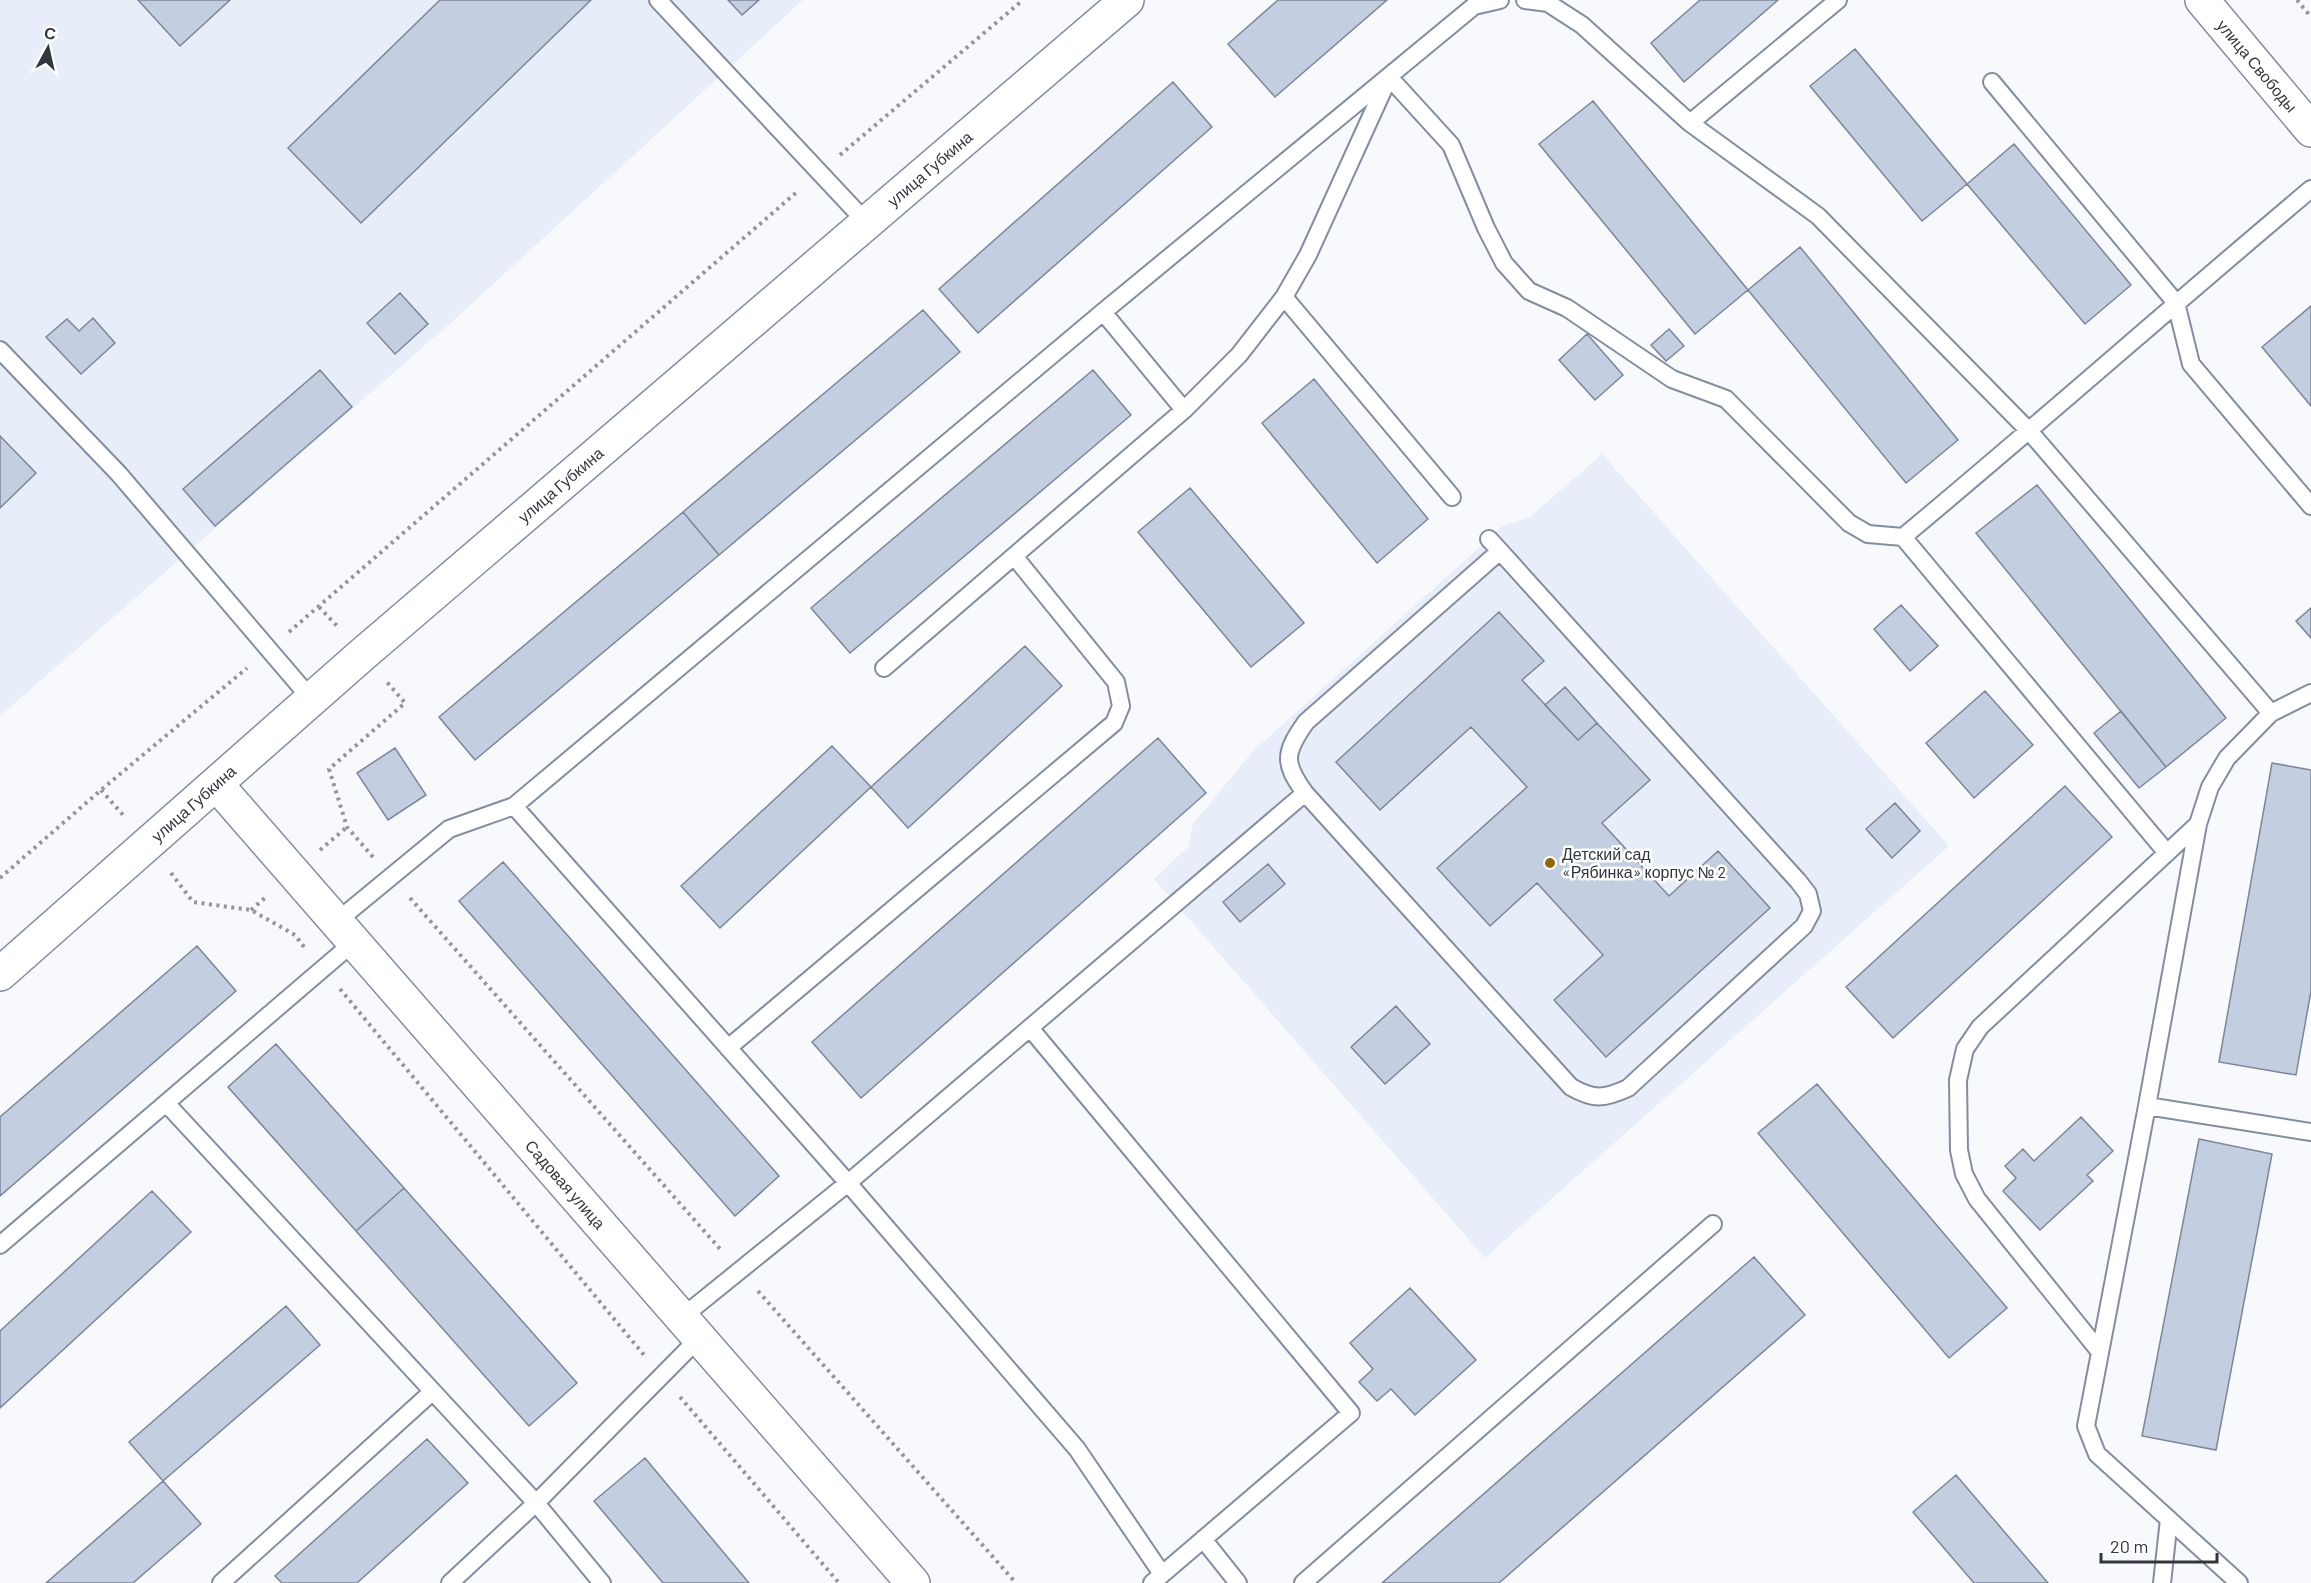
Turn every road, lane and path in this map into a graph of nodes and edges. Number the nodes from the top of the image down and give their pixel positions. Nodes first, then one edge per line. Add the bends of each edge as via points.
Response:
1 (658, 0) edge
2 (1023, 0) edge
3 (1126, 0) edge
4 (1500, 0) edge
5 (1525, 0) edge
6 (1838, 0) edge
7 (2202, 0) edge
8 (2296, 0) edge
9 (2311, 17) edge
10 (1389, 77) junction
11 (1992, 82) dead end
12 (1690, 123) junction
13 (2311, 130) edge
14 (819, 174) junction
15 (2311, 189) edge
16 (866, 222) junction
17 (1284, 297) junction
18 (2176, 303) junction
19 (1103, 312) junction
20 (0, 350) edge
21 (1184, 410) junction
22 (2030, 432) junction
23 (1452, 496) dead end
24 (2311, 506) edge
25 (1903, 537) junction
26 (1014, 556) junction
27 (268, 650) junction
28 (884, 668) dead end
29 (2311, 693) edge
30 (312, 700) junction
31 (405, 703) dead end
32 (2271, 712) junction
33 (216, 784) junction
34 (1305, 793) junction
35 (514, 806) junction
36 (2198, 824) junction
37 (2167, 853) junction
38 (391, 877) junction
39 (0, 878) edge
40 (251, 910) dead end
41 (345, 932) junction
42 (323, 969) junction
43 (0, 974) edge
44 (1030, 1028) junction
45 (728, 1048) junction
46 (166, 1103) junction
47 (2147, 1106) junction
48 (2311, 1132) edge
49 (848, 1183) junction
50 (1713, 1224) dead end
51 (0, 1245) edge
52 (740, 1270) junction
53 (690, 1328) junction
54 (2100, 1352) junction
55 (662, 1376) junction
56 (432, 1392) junction
57 (536, 1503) junction
58 (2169, 1519) junction
59 (1203, 1539) junction
60 (1157, 1578) edge
61 (221, 1583) edge
62 (450, 1583) edge
63 (602, 1583) edge
64 (839, 1583) edge
65 (912, 1583) edge
66 (1016, 1583) edge
67 (1238, 1583) edge
68 (1303, 1583) edge
69 (2162, 1583) edge
70 (2239, 1583) edge

1 - 14 lane
2 - 14 path
3 - 16 main road, улица Губкина
4 - 10 lane via 1474,6
5 - 12 lane via 1548,3 1582,25
6 - 12 lane
7 - 13 main road, улица Свободы
8 - 9 path
10 - 17 lane via 1308,255
10 - 19 lane
10 - 25 lane via 1451,145 1504,263 1529,291 1568,308 1672,379 1726,399 1849,523 1868,534
11 - 18 lane
12 - 22 lane via 1818,216
14 - 16 lane
14 - 27 path
15 - 18 lane
16 - 30 main road, улица Губкина
17 - 21 lane via 1239,356
17 - 23 lane
18 - 22 lane
18 - 24 lane via 2191,364
19 - 21 lane
19 - 35 lane
20 - 27 lane via 119,474
21 - 26 lane
22 - 25 lane
22 - 32 lane
25 - 37 lane
26 - 28 lane
26 - 45 lane via 1116,682 1121,706 1114,723
27 - 30 lane
27 - 39 path
29 - 32 lane
30 - 33 main road, улица Губкина
31 - 38 path via 329,769 347,827
32 - 36 lane via 2227,758 2210,787
33 - 41 main road, Садовая улица
33 - 43 main road, улица Губкина
34 - 34 lane via 1571,1087 1586,1095 1608,1097 1628,1088 1804,926 1812,911 1808,894 1798,881 1495,545 1306,722 1288,756 1291,774
34 - 44 lane
35 - 38 lane via 449,829
35 - 45 lane
36 - 37 lane
36 - 47 lane
37 - 54 lane via 1980,1027 1965,1049 1958,1080 1959,1150 1964,1174 1977,1199
38 - 41 lane
38 - 52 path
40 - 42 path via 294,934
41 - 42 lane
41 - 53 main road, Садовая улица
42 - 46 lane
42 - 55 path
44 - 49 lane
44 - 59 lane via 1351,1413
45 - 49 lane
46 - 51 lane
46 - 56 lane
47 - 48 lane
47 - 54 lane
49 - 52 lane
49 - 60 lane via 1077,1449
50 - 68 lane
52 - 53 lane
52 - 66 path
53 - 55 lane
53 - 65 main road, Садовая улица
54 - 58 lane via 2086,1426 2097,1454
55 - 57 lane
55 - 64 path
56 - 57 lane
56 - 61 lane
57 - 62 lane
57 - 63 lane
58 - 69 lane
58 - 70 lane
59 - 60 lane
59 - 67 lane

